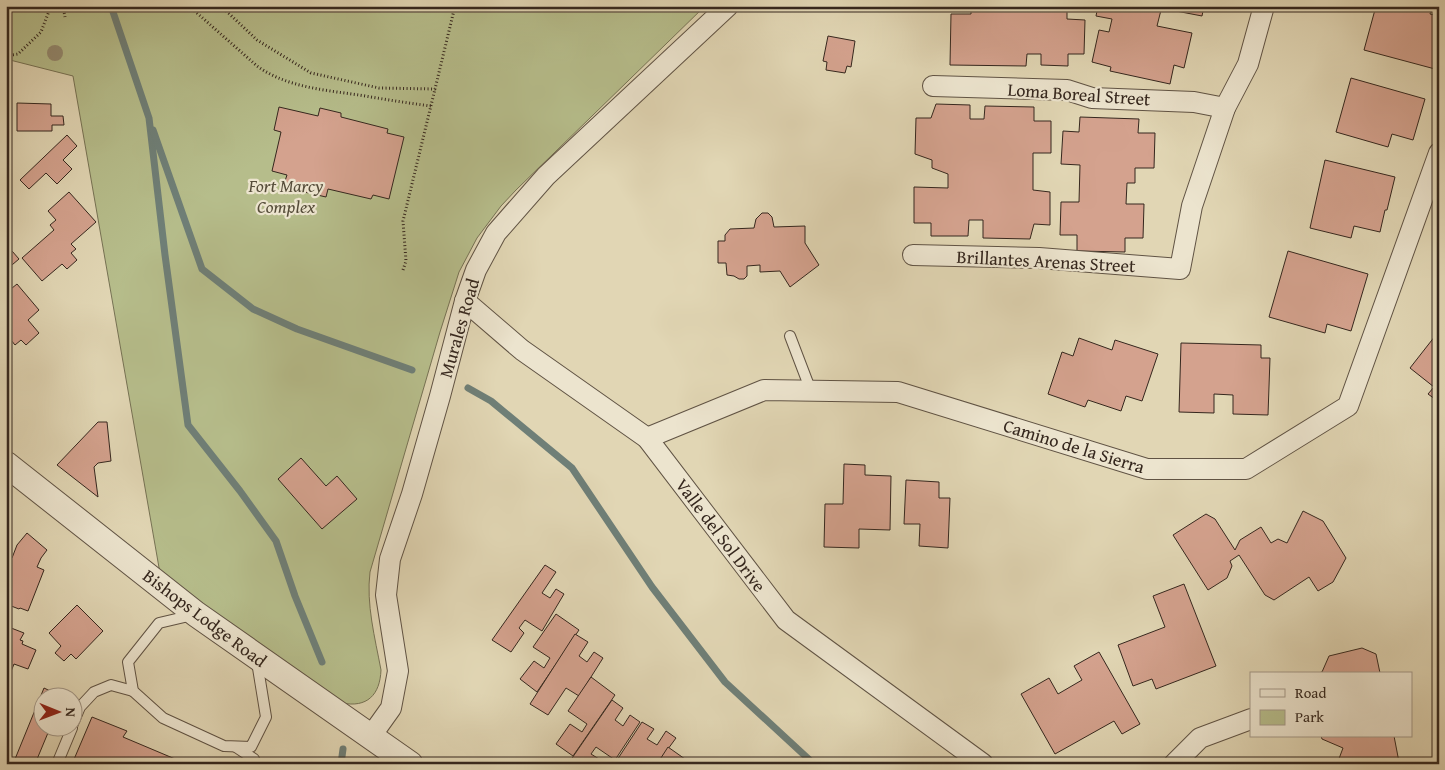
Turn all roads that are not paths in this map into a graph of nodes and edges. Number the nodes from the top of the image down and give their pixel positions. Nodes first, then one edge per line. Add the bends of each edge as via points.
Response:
1 (728, 6) edge
2 (1264, 6) edge
3 (933, 86) dead end
4 (1225, 108) junction
5 (1439, 153) edge
6 (913, 255) dead end
7 (465, 300) junction
8 (790, 336) dead end
9 (811, 391) junction
10 (647, 438) junction
11 (8, 469) edge
12 (196, 614) junction
13 (256, 658) junction
14 (133, 691) junction
15 (82, 705) edge
16 (1250, 719) edge
17 (371, 736) junction
18 (68, 738) edge
19 (235, 746) junction
20 (57, 764) edge
21 (255, 764) edge
22 (410, 764) edge
23 (983, 764) edge
24 (1174, 764) edge

1 - 7 street, Murales Road via 546,176 496,233 476,270
2 - 4 street via 1248,64
3 - 4 street, Loma Boreal Street via 1067,90 1092,98 1194,102
4 - 6 street, Brillantes Arenas Street via 1192,206 1180,270 1039,258
5 - 9 street, Camino de la Sierra via 1348,406 1246,469 1147,470 898,392
7 - 10 street, Valle del Sol Drive via 522,350
7 - 17 street, Murales Road via 412,494 390,559 386,595 398,671 391,708
8 - 9 lane
9 - 10 street, Camino de la Sierra via 764,390
10 - 23 street, Valle del Sol Drive via 786,620
11 - 12 street, Bishops Lodge Road
12 - 13 street, Bishops Lodge Road
12 - 14 lane via 159,623 128,662
13 - 17 street, Bishops Lodge Road
13 - 19 lane via 266,717 252,747
14 - 15 lane via 111,686 94,692
14 - 19 lane via 163,718 224,746
16 - 24 street via 1200,738
17 - 22 street, Bishops Lodge Road
18 - 20 lane
19 - 21 lane via 254,759

